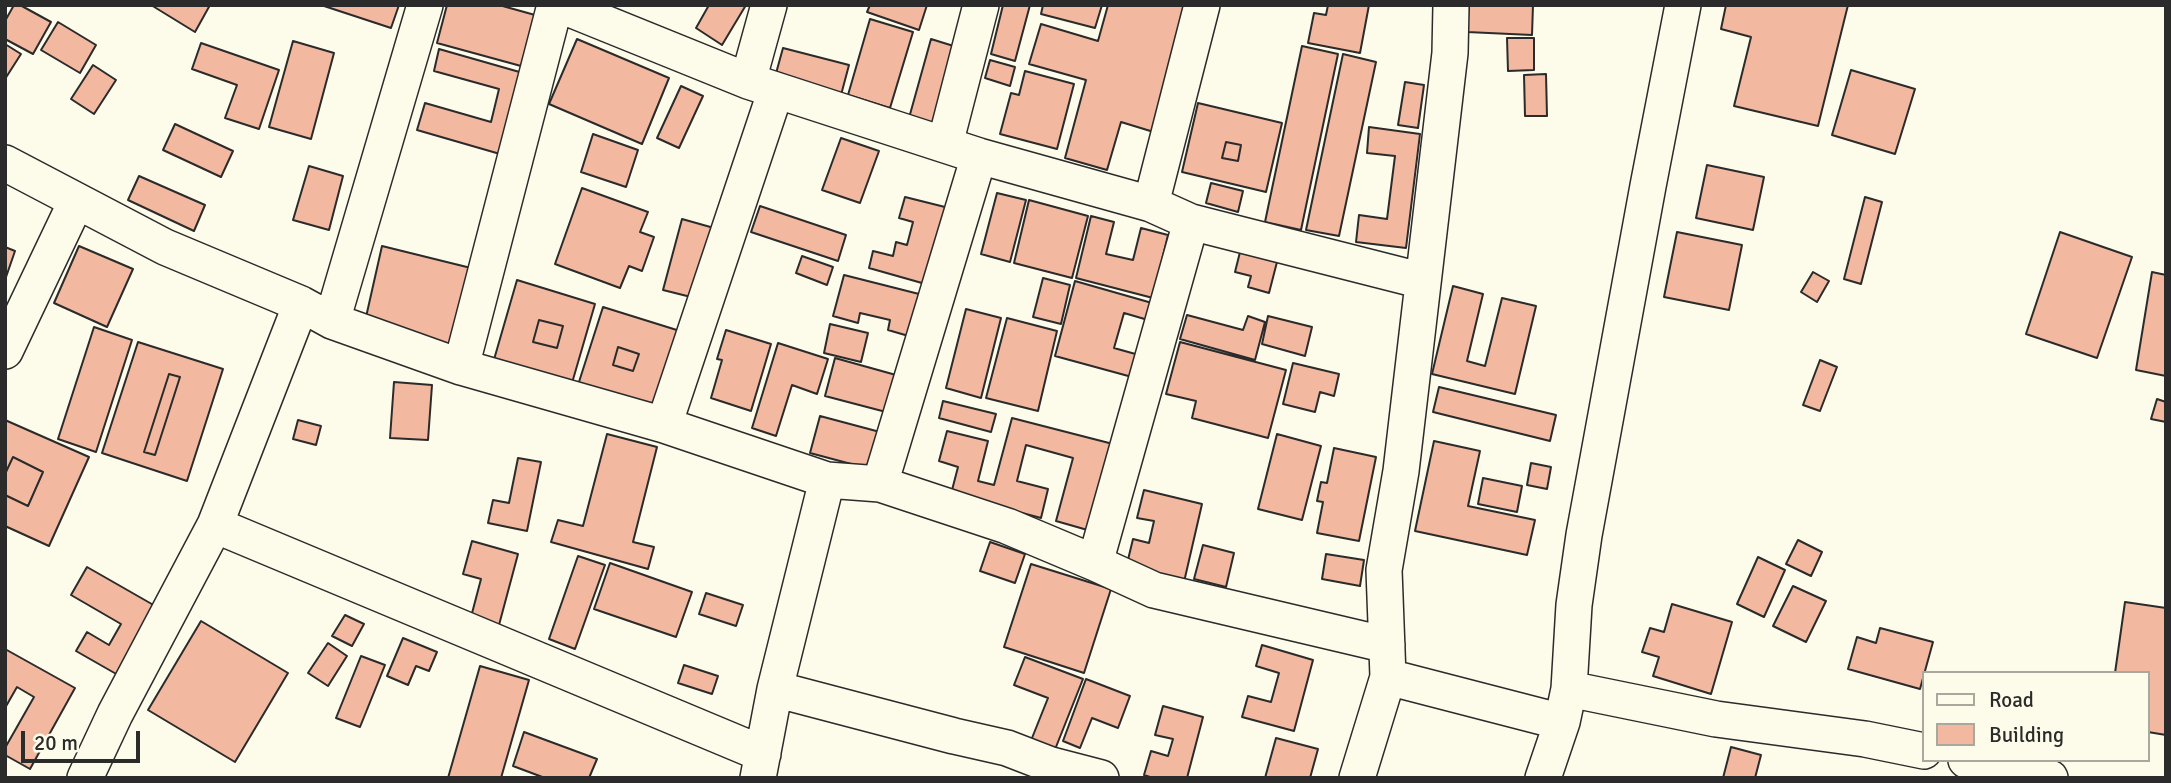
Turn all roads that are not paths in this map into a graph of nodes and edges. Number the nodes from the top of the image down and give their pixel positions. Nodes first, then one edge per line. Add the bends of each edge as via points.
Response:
1 (425, 5) edge
2 (555, 5) edge
3 (561, 5) edge
4 (769, 5) edge
5 (981, 5) edge
6 (1202, 5) edge
7 (1451, 5) edge
8 (1683, 5) edge
9 (762, 85) junction
10 (945, 144) junction
11 (979, 156) junction
12 (5, 163) edge
13 (76, 202) junction
14 (1151, 204) junction
15 (1191, 222) junction
16 (1423, 281) junction
17 (300, 304) junction
18 (331, 321) junction
19 (5, 351) edge
20 (461, 367) junction
21 (664, 425) junction
22 (827, 480) junction
23 (880, 485) junction
24 (215, 525) junction
25 (1095, 563) junction
26 (1387, 661) junction
27 (775, 689) junction
28 (1565, 706) junction
29 (1923, 751) edge
30 (1975, 762) edge
31 (760, 766) edge
32 (85, 778) edge
33 (1101, 778) edge
34 (1357, 778) edge
35 (1543, 778) edge
36 (2050, 778) edge

1 - 18 street
2 - 20 street
3 - 9 street
4 - 9 street
5 - 10 street
6 - 14 street
7 - 16 street via 1450,53
8 - 28 street via 1584,535
9 - 10 street
9 - 21 street
10 - 11 street
11 - 14 street
11 - 23 street
12 - 13 street
13 - 17 street via 165,247
13 - 19 street
14 - 15 street
15 - 16 street
15 - 25 street
16 - 26 street via 1401,471 1384,570
17 - 18 street
17 - 24 street
18 - 20 street
20 - 21 street
21 - 22 street
22 - 23 street
22 - 27 street
23 - 25 street via 1007,527
24 - 31 street
24 - 32 street
25 - 26 street via 1154,590
26 - 28 street
26 - 34 street
27 - 31 street
27 - 33 street via 1007,748
28 - 29 street via 1716,719
28 - 35 street
30 - 36 street

